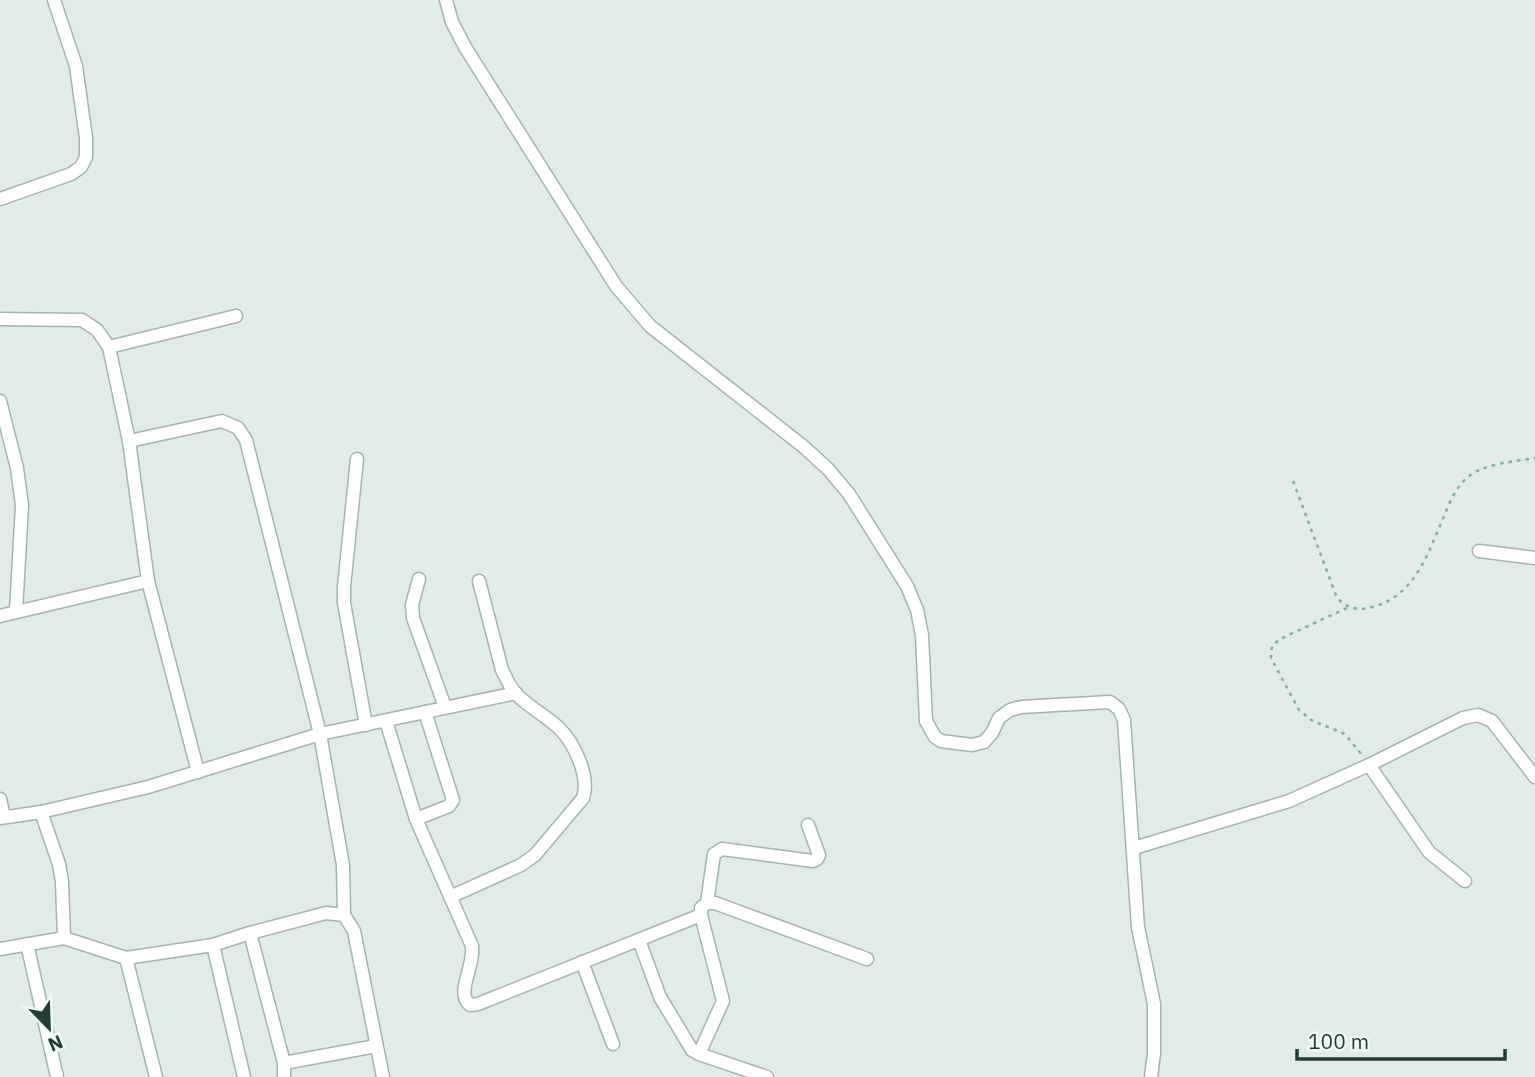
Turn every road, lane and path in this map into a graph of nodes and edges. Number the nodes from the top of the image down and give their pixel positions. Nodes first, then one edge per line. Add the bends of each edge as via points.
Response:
1 (54, 0) edge
2 (446, 0) edge
3 (0, 199) edge
4 (236, 316) dead end
5 (0, 319) edge
6 (109, 347) junction
7 (0, 401) edge
8 (2, 417) edge
9 (129, 441) junction
10 (1535, 458) edge
11 (357, 459) dead end
12 (1293, 481) dead end
13 (1479, 551) dead end
14 (1535, 558) edge
15 (419, 579) dead end
16 (148, 581) junction
17 (479, 581) dead end
18 (1347, 608) junction
19 (16, 612) junction
20 (0, 616) edge
21 (516, 693) junction
22 (445, 708) junction
23 (425, 712) junction
24 (386, 721) junction
25 (366, 725) junction
26 (320, 734) junction
27 (1369, 765) junction
28 (198, 772) junction
29 (1535, 777) edge
30 (0, 799) edge
31 (41, 812) junction
32 (2, 818) edge
33 (416, 820) junction
34 (808, 825) dead end
35 (1134, 848) junction
36 (1465, 881) dead end
37 (450, 897) junction
38 (704, 909) junction
39 (344, 915) junction
40 (250, 933) junction
41 (64, 938) junction
42 (639, 940) junction
43 (27, 943) junction
44 (212, 945) junction
45 (0, 949) edge
46 (125, 958) junction
47 (867, 959) dead end
48 (582, 962) junction
49 (613, 1044) dead end
50 (376, 1046) junction
51 (699, 1055) junction
52 (285, 1073) edge
53 (57, 1077) edge
54 (156, 1077) edge
55 (244, 1077) edge
56 (383, 1077) edge
57 (767, 1077) edge
58 (1151, 1077) edge

1 - 3 street via 76,66 86,157 71,174
2 - 35 street via 465,47 634,309 804,447 849,494 907,586 917,610 926,721 931,733 941,741 972,745 984,742 1010,710 1110,702 1124,720
4 - 6 street
5 - 6 street via 82,320 97,330
6 - 9 street
7 - 8 street
8 - 19 street via 23,505
9 - 16 street
9 - 26 street via 222,421 238,428 246,440
10 - 18 path via 1485,468 1467,478 1452,496 1421,568 1401,592 1379,605
11 - 25 street via 344,595
12 - 18 path via 1337,598
13 - 14 street
15 - 22 street via 413,618
16 - 19 street
16 - 28 street
17 - 21 street via 502,670
18 - 27 path via 1280,639 1272,646 1271,658 1299,710 1345,734
19 - 20 street
21 - 22 street
21 - 37 street via 568,738 587,787 583,798 535,855
22 - 23 street
23 - 24 street
23 - 33 street via 453,800
24 - 25 street
24 - 33 street
25 - 26 street
26 - 28 street
26 - 39 street via 343,864
27 - 29 street via 1463,718 1478,715 1492,721
27 - 35 street via 1289,801
27 - 36 street via 1429,852
28 - 31 street
30 - 32 street
31 - 32 street
31 - 41 street via 59,864
33 - 37 street
34 - 38 street via 819,855 813,861 716,851
35 - 58 street via 1138,927 1154,1004
37 - 48 street via 472,946 472,965 462,994 470,1005
38 - 42 street
38 - 47 street via 715,903
38 - 51 street via 723,1001
39 - 40 street via 326,913
39 - 50 street via 354,931
40 - 44 street
40 - 52 street
41 - 43 street
41 - 46 street
42 - 48 street
42 - 51 street via 660,997 685,1042
43 - 45 street
43 - 53 street
44 - 46 street
44 - 55 street
46 - 54 street
48 - 49 street
50 - 52 street
50 - 56 street
51 - 57 street

